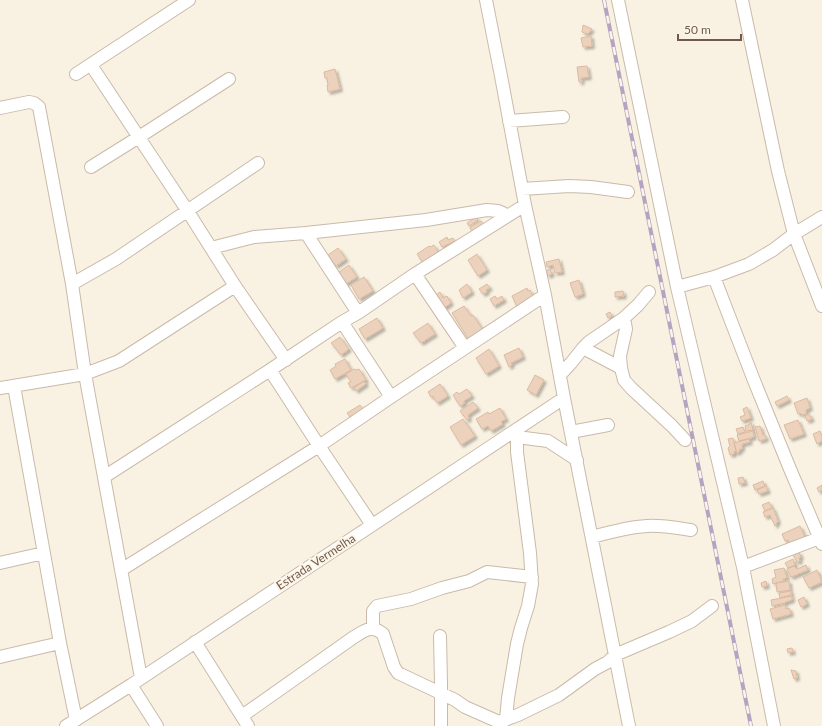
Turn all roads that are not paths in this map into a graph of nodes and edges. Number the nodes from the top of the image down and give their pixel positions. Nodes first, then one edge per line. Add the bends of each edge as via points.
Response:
1 (189, 0) edge
2 (486, 0) edge
3 (618, 0) edge
4 (742, 0) edge
5 (91, 65) junction
6 (76, 74) dead end
7 (229, 79) dead end
8 (0, 108) edge
9 (563, 117) dead end
10 (509, 121) junction
11 (139, 138) junction
12 (258, 163) dead end
13 (91, 167) dead end
14 (522, 189) junction
15 (628, 192) dead end
16 (525, 205) junction
17 (187, 210) junction
18 (505, 217) junction
19 (822, 217) edge
20 (306, 233) junction
21 (794, 234) junction
22 (211, 248) junction
23 (415, 274) junction
24 (714, 277) junction
25 (72, 284) junction
26 (235, 286) junction
27 (677, 286) junction
28 (649, 292) dead end
29 (545, 295) junction
30 (822, 306) edge
31 (358, 313) junction
32 (624, 318) junction
33 (342, 322) junction
34 (465, 348) junction
35 (583, 348) junction
36 (286, 360) junction
37 (620, 368) junction
38 (270, 370) junction
39 (85, 374) junction
40 (560, 375) junction
41 (14, 386) junction
42 (0, 388) edge
43 (391, 397) junction
44 (564, 398) junction
45 (608, 425) dead end
46 (571, 432) junction
47 (517, 433) junction
48 (685, 440) dead end
49 (319, 446) junction
50 (577, 460) junction
51 (104, 477) junction
52 (372, 525) junction
53 (691, 530) dead end
54 (592, 537) junction
55 (821, 540) edge
56 (44, 553) junction
57 (0, 563) edge
58 (743, 567) junction
59 (121, 570) junction
60 (532, 577) junction
61 (712, 606) dead end
62 (373, 629) junction
63 (440, 636) dead end
64 (195, 642) junction
65 (60, 643) junction
66 (615, 655) junction
67 (0, 657) edge
68 (141, 678) junction
69 (130, 685) junction
70 (441, 693) junction
71 (245, 721) edge
72 (500, 723) edge
73 (69, 724) edge
74 (157, 726) edge
75 (441, 726) edge
76 (629, 726) edge
77 (774, 726) edge

1 - 5 street
2 - 10 street
3 - 27 street
4 - 21 street
5 - 6 street
5 - 11 street
7 - 11 street
8 - 25 street via 29,102 34,102 39,107
9 - 10 street
10 - 14 street
11 - 13 street
11 - 17 street
12 - 17 street
14 - 15 street via 569,186
14 - 16 street
16 - 18 street
16 - 29 street
17 - 22 street
17 - 25 street via 116,259
18 - 20 street via 498,211 487,210 426,220
18 - 23 street
19 - 21 street
20 - 22 street via 254,237
20 - 31 street
21 - 24 street via 749,264
21 - 30 street
22 - 26 street
23 - 31 street
23 - 34 street
24 - 27 street
24 - 55 street via 755,385
25 - 39 street
26 - 36 street
26 - 39 street via 119,361
27 - 58 street
28 - 32 street
29 - 34 street
29 - 40 street
31 - 33 street
32 - 35 street
32 - 37 street via 626,329
33 - 36 street
33 - 43 street
34 - 43 street
35 - 37 street
35 - 40 street
36 - 38 street
37 - 48 street via 624,380
38 - 49 street
38 - 51 street
39 - 41 street
39 - 51 street
40 - 44 street
41 - 42 street
41 - 56 street
43 - 49 street
44 - 46 street
44 - 47 street, Estrada Vermelha
45 - 46 street
46 - 50 street
47 - 50 street via 548,441
47 - 52 street, Estrada Vermelha
47 - 60 street
49 - 52 street
49 - 59 street
50 - 54 street
51 - 59 street
52 - 64 street, Estrada Vermelha
53 - 54 street via 647,526
54 - 66 street
55 - 58 street
56 - 57 street
56 - 65 street
58 - 77 street
59 - 68 street
60 - 62 street via 487,572 469,581 411,599 377,606 373,610
60 - 72 street via 508,698
61 - 66 street via 669,632
62 - 70 street via 383,634 398,673
62 - 71 street via 354,637
63 - 70 street
64 - 68 street, Estrada Vermelha
64 - 71 street
65 - 67 street
65 - 73 street
66 - 72 street via 559,695
66 - 76 street
68 - 69 street, Estrada Vermelha
69 - 73 street, Estrada Vermelha
69 - 74 street
70 - 72 street
70 - 75 street

